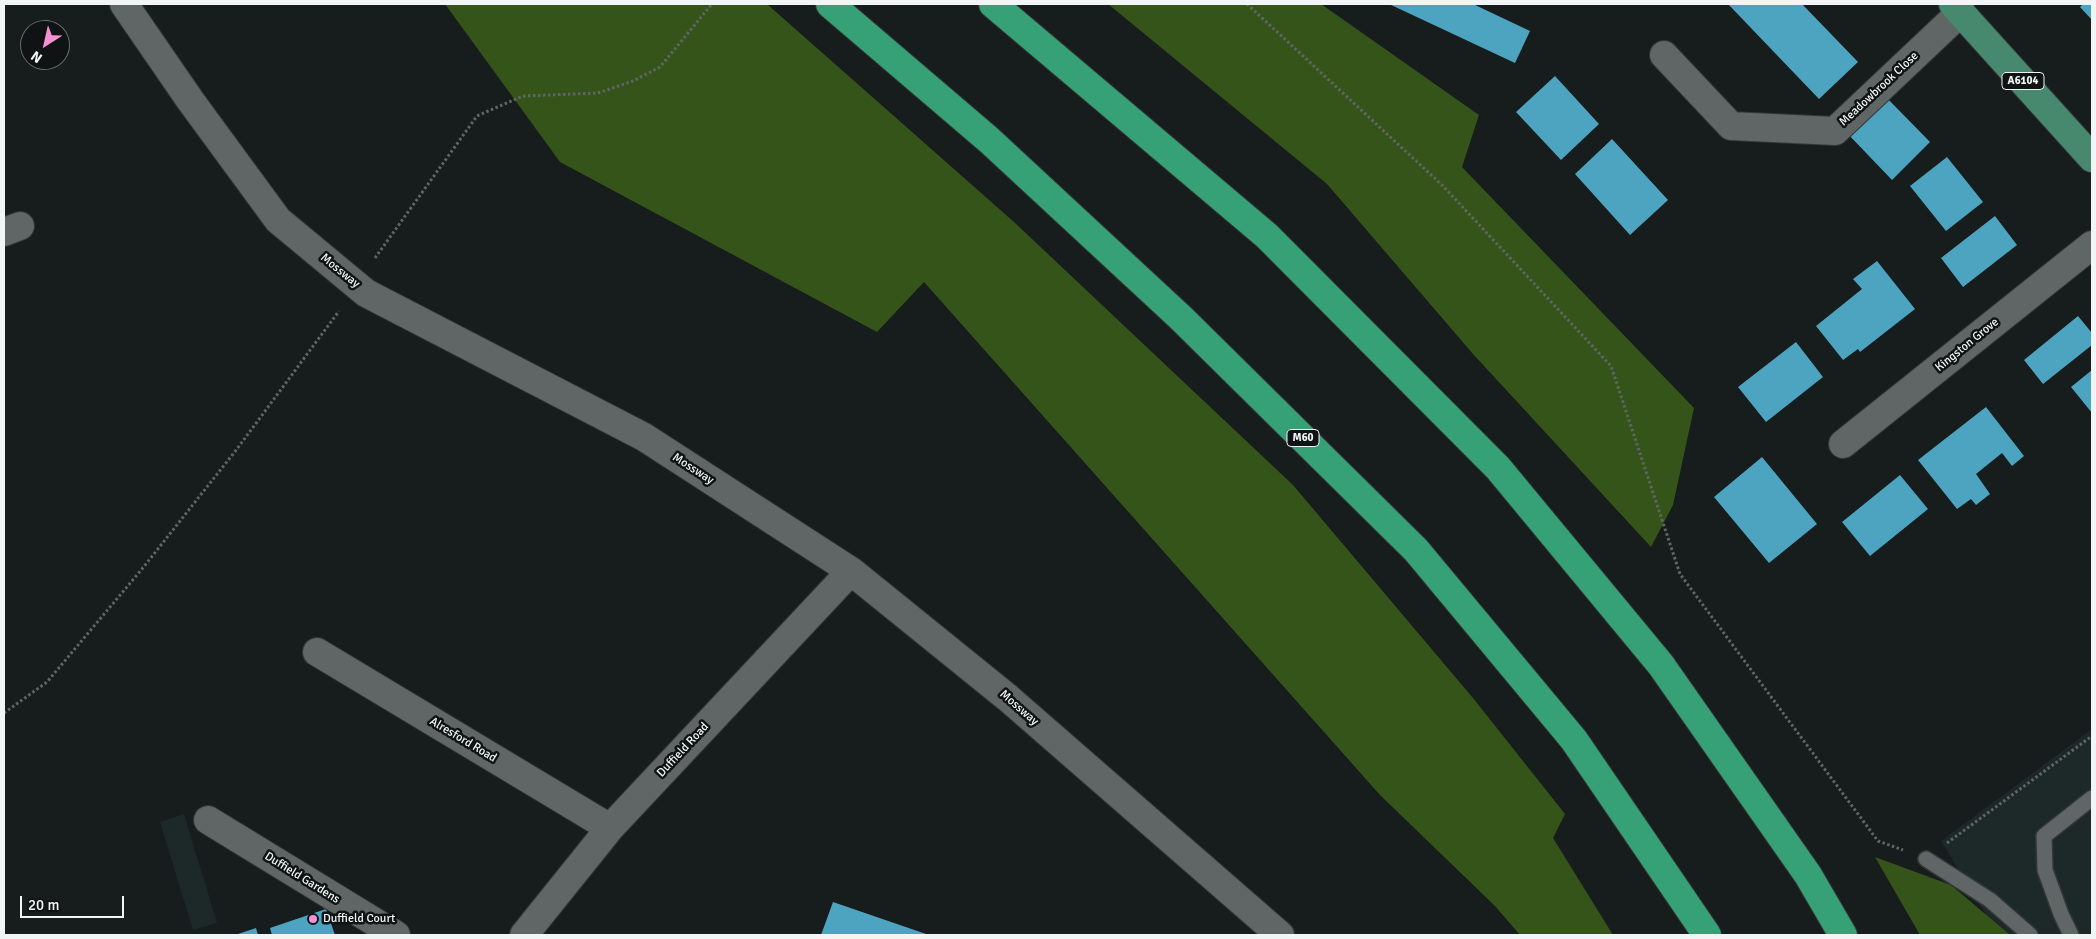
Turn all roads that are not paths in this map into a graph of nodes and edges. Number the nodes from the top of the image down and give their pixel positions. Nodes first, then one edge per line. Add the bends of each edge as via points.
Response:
1 (124, 4) edge
2 (830, 4) edge
3 (993, 4) edge
4 (1957, 8) edge
5 (1664, 55) dead end
6 (2092, 158) edge
7 (2092, 245) edge
8 (1842, 444) dead end
9 (851, 572) junction
10 (317, 652) dead end
11 (2091, 804) edge
12 (208, 820) dead end
13 (610, 828) junction
14 (1926, 859) road end
15 (396, 935) edge
16 (524, 935) edge
17 (1280, 935) edge
18 (1707, 935) edge
19 (1843, 935) edge
20 (2030, 935) edge
21 (2071, 935) edge

1 - 9 street, Mossway via 278,220 366,293 644,437
2 - 18 highway, M60 via 989,140 1182,318 1416,550 1574,740
3 - 19 highway via 1267,236 1498,468 1661,665 1808,875
4 - 5 street, Meadowbrook Close via 1835,131 1731,126
4 - 6 main road, A6104
7 - 8 street, Kingston Grove
9 - 13 street, Duffield Road
9 - 17 street, Mossway via 1008,698
10 - 13 street, Alresford Road
11 - 21 lane via 2044,836 2044,870
12 - 15 street, Duffield Gardens
13 - 16 street, Duffield Road
14 - 20 lane via 1990,900

